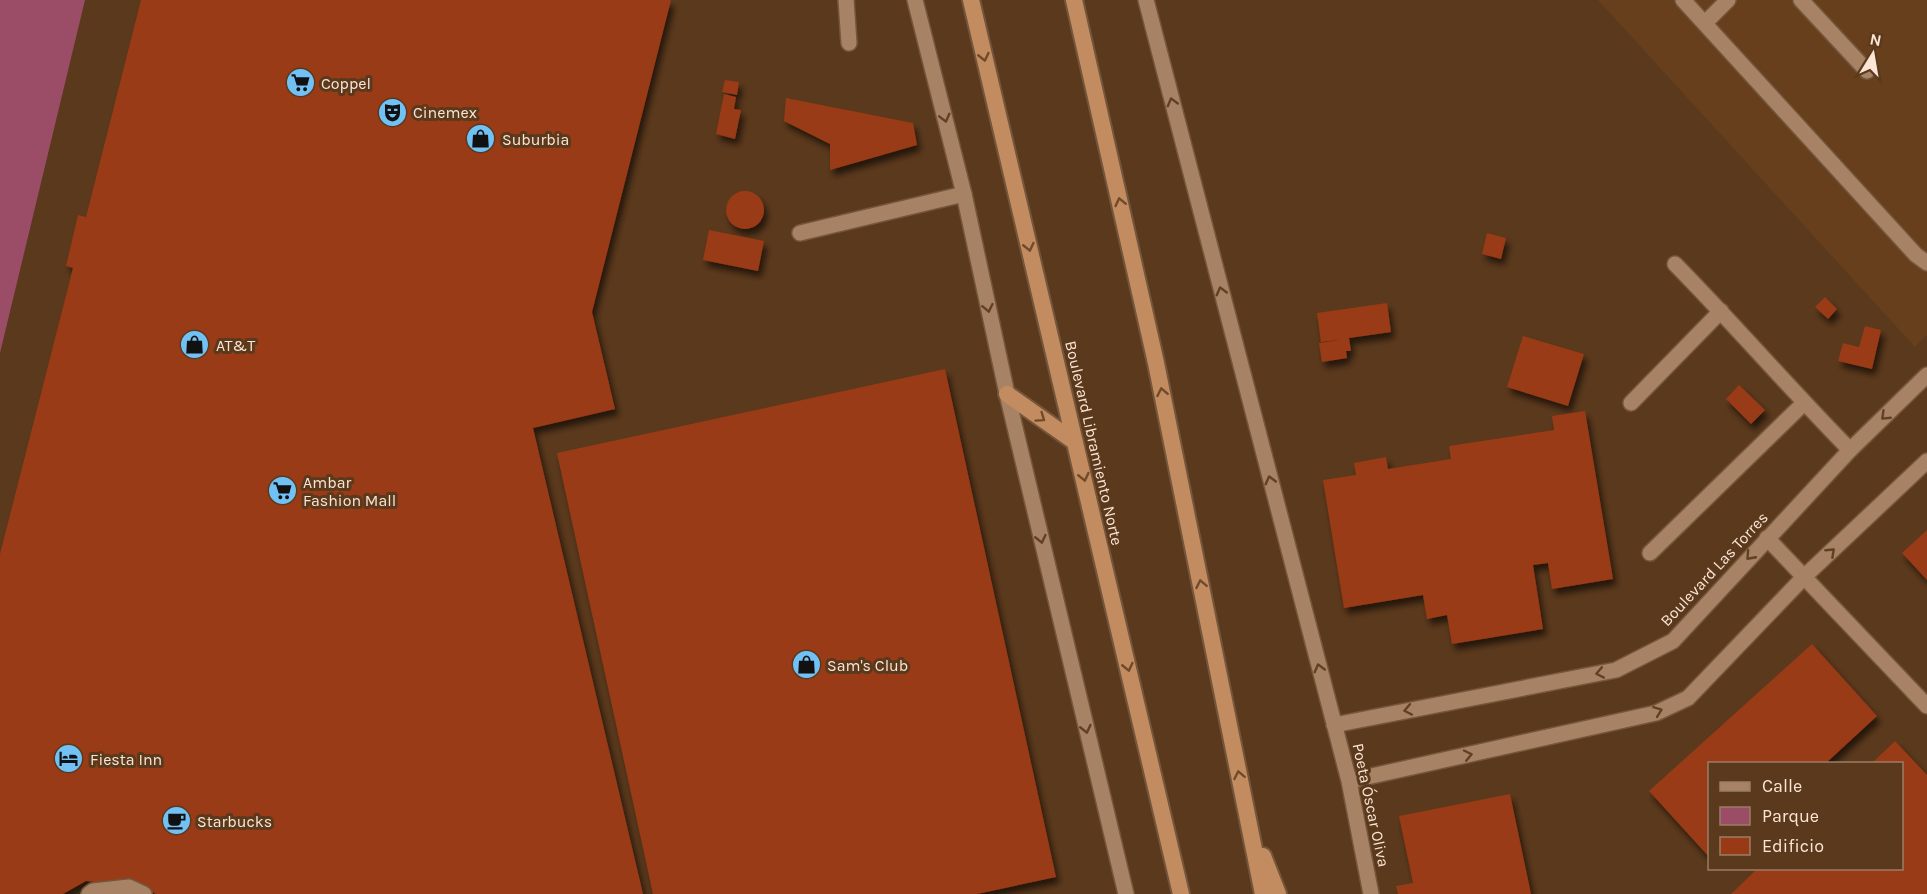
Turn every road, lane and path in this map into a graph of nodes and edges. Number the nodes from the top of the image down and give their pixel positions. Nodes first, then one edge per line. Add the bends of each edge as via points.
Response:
1 (846, 0) edge
2 (915, 0) edge
3 (971, 0) edge
4 (1074, 0) edge
5 (1146, 0) edge
6 (1683, 0) edge
7 (1728, 0) edge
8 (1801, 0) edge
9 (1705, 23) junction
10 (849, 43) dead end
11 (1867, 71) dead end
12 (964, 194) junction
13 (800, 233) dead end
14 (1927, 263) edge
15 (1676, 264) dead end
16 (1721, 312) junction
17 (1927, 375) edge
18 (1007, 394) junction
19 (1631, 403) dead end
20 (1804, 403) junction
21 (1076, 442) junction
22 (1850, 450) junction
23 (1927, 461) edge
24 (1767, 538) junction
25 (1650, 553) dead end
26 (1805, 576) junction
27 (1927, 706) edge
28 (1334, 725) junction
29 (1349, 781) junction
30 (1246, 809) junction
31 (89, 894) edge
32 (144, 894) edge
33 (1126, 894) edge
34 (1181, 894) edge
35 (1263, 894) edge
36 (1278, 894) edge
37 (1371, 894) edge

1 - 10 street
2 -> 12 street
3 -> 21 highway, Boulevard Libramiento Norte
30 -> 4 highway via 1156,363
28 -> 5 street, Poeta Óscar Oliva
6 - 9 street
7 - 9 street
8 - 11 street
9 - 14 street
12 - 13 street
12 -> 18 street
15 - 16 street
16 - 19 street
16 - 20 street
17 -> 22 street, Boulevard Las Torres
18 -> 21 highway
18 -> 33 street
20 - 22 street
20 - 25 street
21 -> 34 highway, Boulevard Libramiento Norte
22 - 24 street, Boulevard Las Torres
26 -> 23 street
24 - 26 street
24 -> 28 street, Boulevard Las Torres via 1672,641 1616,670
26 - 27 street
29 -> 26 street via 1656,713 1688,698
28 - 29 street, Poeta Óscar Oliva
29 - 37 street, Poeta Óscar Oliva
30 - 35 highway
30 - 36 highway
31 - 32 street via 129,887

